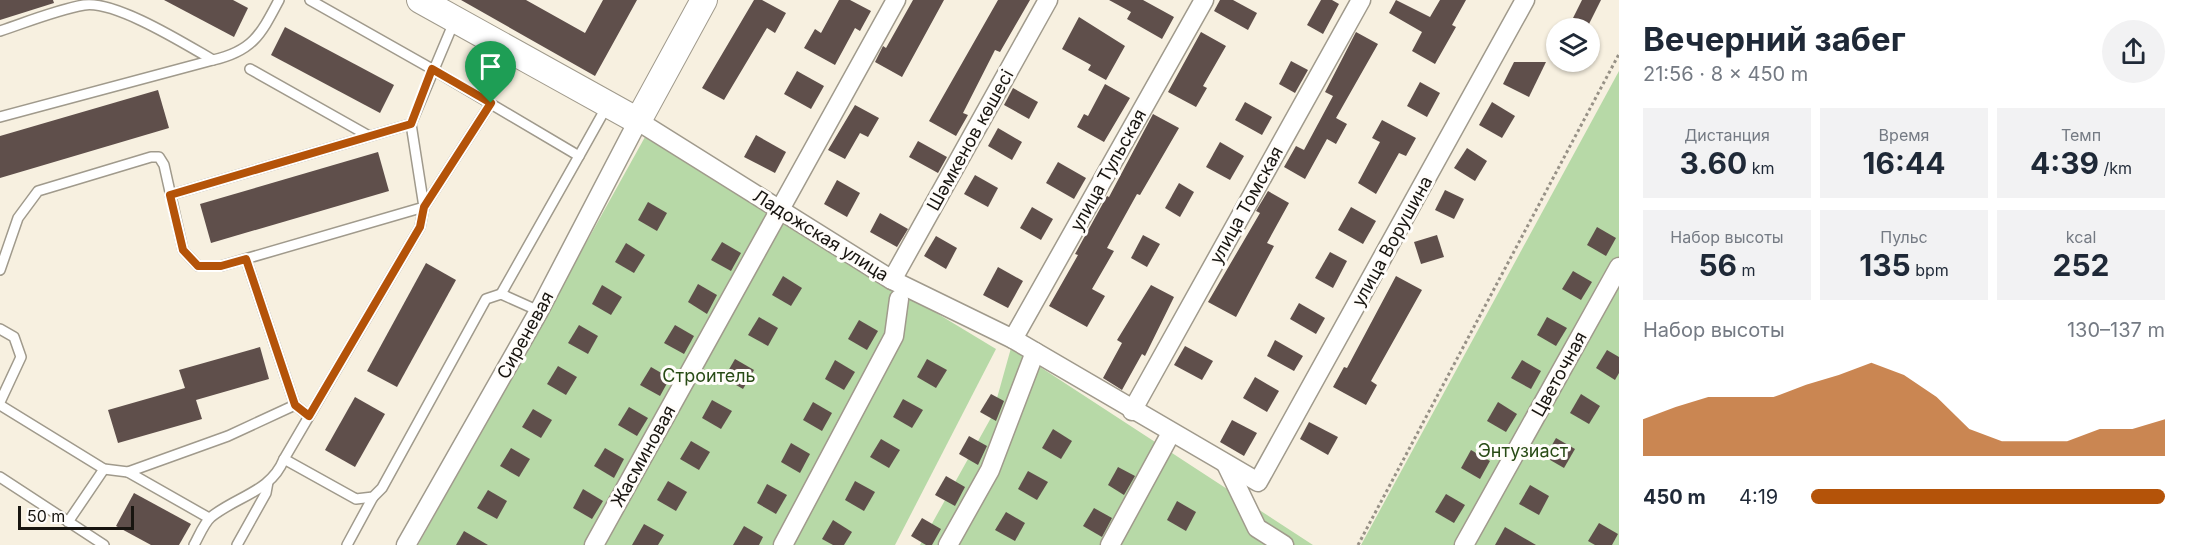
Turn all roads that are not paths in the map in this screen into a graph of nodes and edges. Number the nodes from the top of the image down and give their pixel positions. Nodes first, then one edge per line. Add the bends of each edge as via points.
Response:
1 (279, 0) edge
2 (310, 0) edge
3 (420, 0) edge
4 (704, 0) edge
5 (896, 0) edge
6 (1048, 0) edge
7 (1204, 0) edge
8 (1361, 0) edge
9 (1526, 0) edge
10 (455, 19) junction
11 (0, 31) edge
12 (213, 60) junction
13 (250, 69) dead end
14 (432, 69) junction
15 (491, 103) junction
16 (607, 105) junction
17 (0, 117) edge
18 (638, 121) junction
19 (411, 124) junction
20 (369, 136) junction
21 (579, 156) junction
22 (170, 195) junction
23 (424, 207) junction
24 (779, 209) junction
25 (246, 259) junction
26 (1619, 267) edge
27 (0, 270) edge
28 (892, 280) junction
29 (501, 294) junction
30 (899, 299) dead end
31 (539, 311) junction
32 (0, 329) edge
33 (1013, 339) junction
34 (1035, 352) junction
35 (0, 404) edge
36 (295, 405) junction
37 (1132, 411) junction
38 (309, 416) junction
39 (1171, 433) junction
40 (284, 459) junction
41 (1226, 464) junction
42 (104, 470) junction
43 (128, 472) junction
44 (0, 477) edge
45 (268, 482) junction
46 (1258, 482) joint
47 (373, 497) junction
48 (209, 518) junction
49 (68, 522) junction
50 (1281, 544) edge
51 (104, 545) edge
52 (194, 545) edge
53 (237, 545) edge
54 (347, 545) edge
55 (406, 545) edge
56 (594, 545) edge
57 (783, 545) edge
58 (948, 545) edge
59 (1110, 545) edge
60 (1464, 545) edge

1 - 12 lane via 262,33 236,55
2 - 14 lane
3 - 10 main road, Ладожская улица
4 - 18 main road
5 - 24 street, Жасминовая
6 - 28 street, Шәмкенов көшесі
7 - 33 street, улица Тульская
8 - 37 street, улица Томская
9 - 46 street, улица Ворушина
10 - 14 lane
10 - 16 main road, Ладожская улица
11 - 12 lane via 86,4 112,8
12 - 17 lane
13 - 20 lane
14 - 15 lane
14 - 19 lane
15 - 21 lane
15 - 23 lane
16 - 18 main road, Ладожская улица
16 - 21 lane
18 - 24 street, Ладожская улица
18 - 31 street, Сиреневая
19 - 20 lane
19 - 23 lane
20 - 22 lane
21 - 29 lane
22 - 25 lane via 183,250 198,266 221,266
22 - 27 lane via 164,165 159,158 151,157 38,191 18,218
23 - 25 lane
23 - 38 lane via 420,227
24 - 28 street, Ладожская улица
24 - 56 street, Жасминовая
25 - 36 lane
26 - 60 street, Цветочная
28 - 33 street, Ладожская улица
29 - 31 lane
29 - 47 lane via 483,303 382,488
30 - 57 street via 894,336
31 - 55 street, Сиреневая
32 - 35 lane via 14,337 21,357
33 - 34 street, Ладожская улица
34 - 37 street, Ладожская улица
34 - 58 street via 990,470
35 - 42 lane
36 - 38 lane
36 - 43 lane via 228,436
37 - 39 street, Ладожская улица
38 - 40 lane
39 - 41 street, Ладожская улица
39 - 59 street
40 - 45 lane via 279,472
40 - 47 lane via 356,499
41 - 46 street, Ладожская улица
41 - 50 street via 1257,528
42 - 43 lane
42 - 49 lane
43 - 48 lane
44 - 49 lane
45 - 48 lane
45 - 53 lane via 266,493
47 - 54 lane
48 - 52 lane
49 - 51 lane

